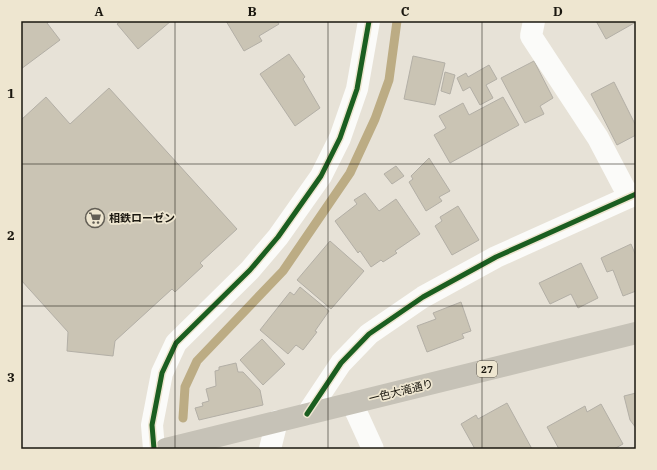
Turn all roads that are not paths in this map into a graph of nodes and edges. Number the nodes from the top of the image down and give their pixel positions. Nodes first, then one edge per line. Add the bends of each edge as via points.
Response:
1 (369, 21) edge
2 (534, 21) edge
3 (632, 196) edge
4 (636, 333) edge
5 (352, 403) junction
6 (307, 414) junction
7 (277, 421) junction
8 (154, 449) edge
9 (166, 449) edge
10 (270, 449) edge
11 (373, 449) edge

1 - 8 street via 357,89 340,138 321,176 278,237 250,270 176,343 162,373 152,425
2 - 3 street via 531,36 598,138
3 - 6 street via 496,257 423,297 360,343 341,363
4 - 5 main road, 一色大滝通り / 27
5 - 6 main road, 一色大滝通り / 27
5 - 11 street
6 - 7 main road, 一色大滝通り / 27
7 - 9 main road, 一色大滝通り / 27
7 - 10 street

